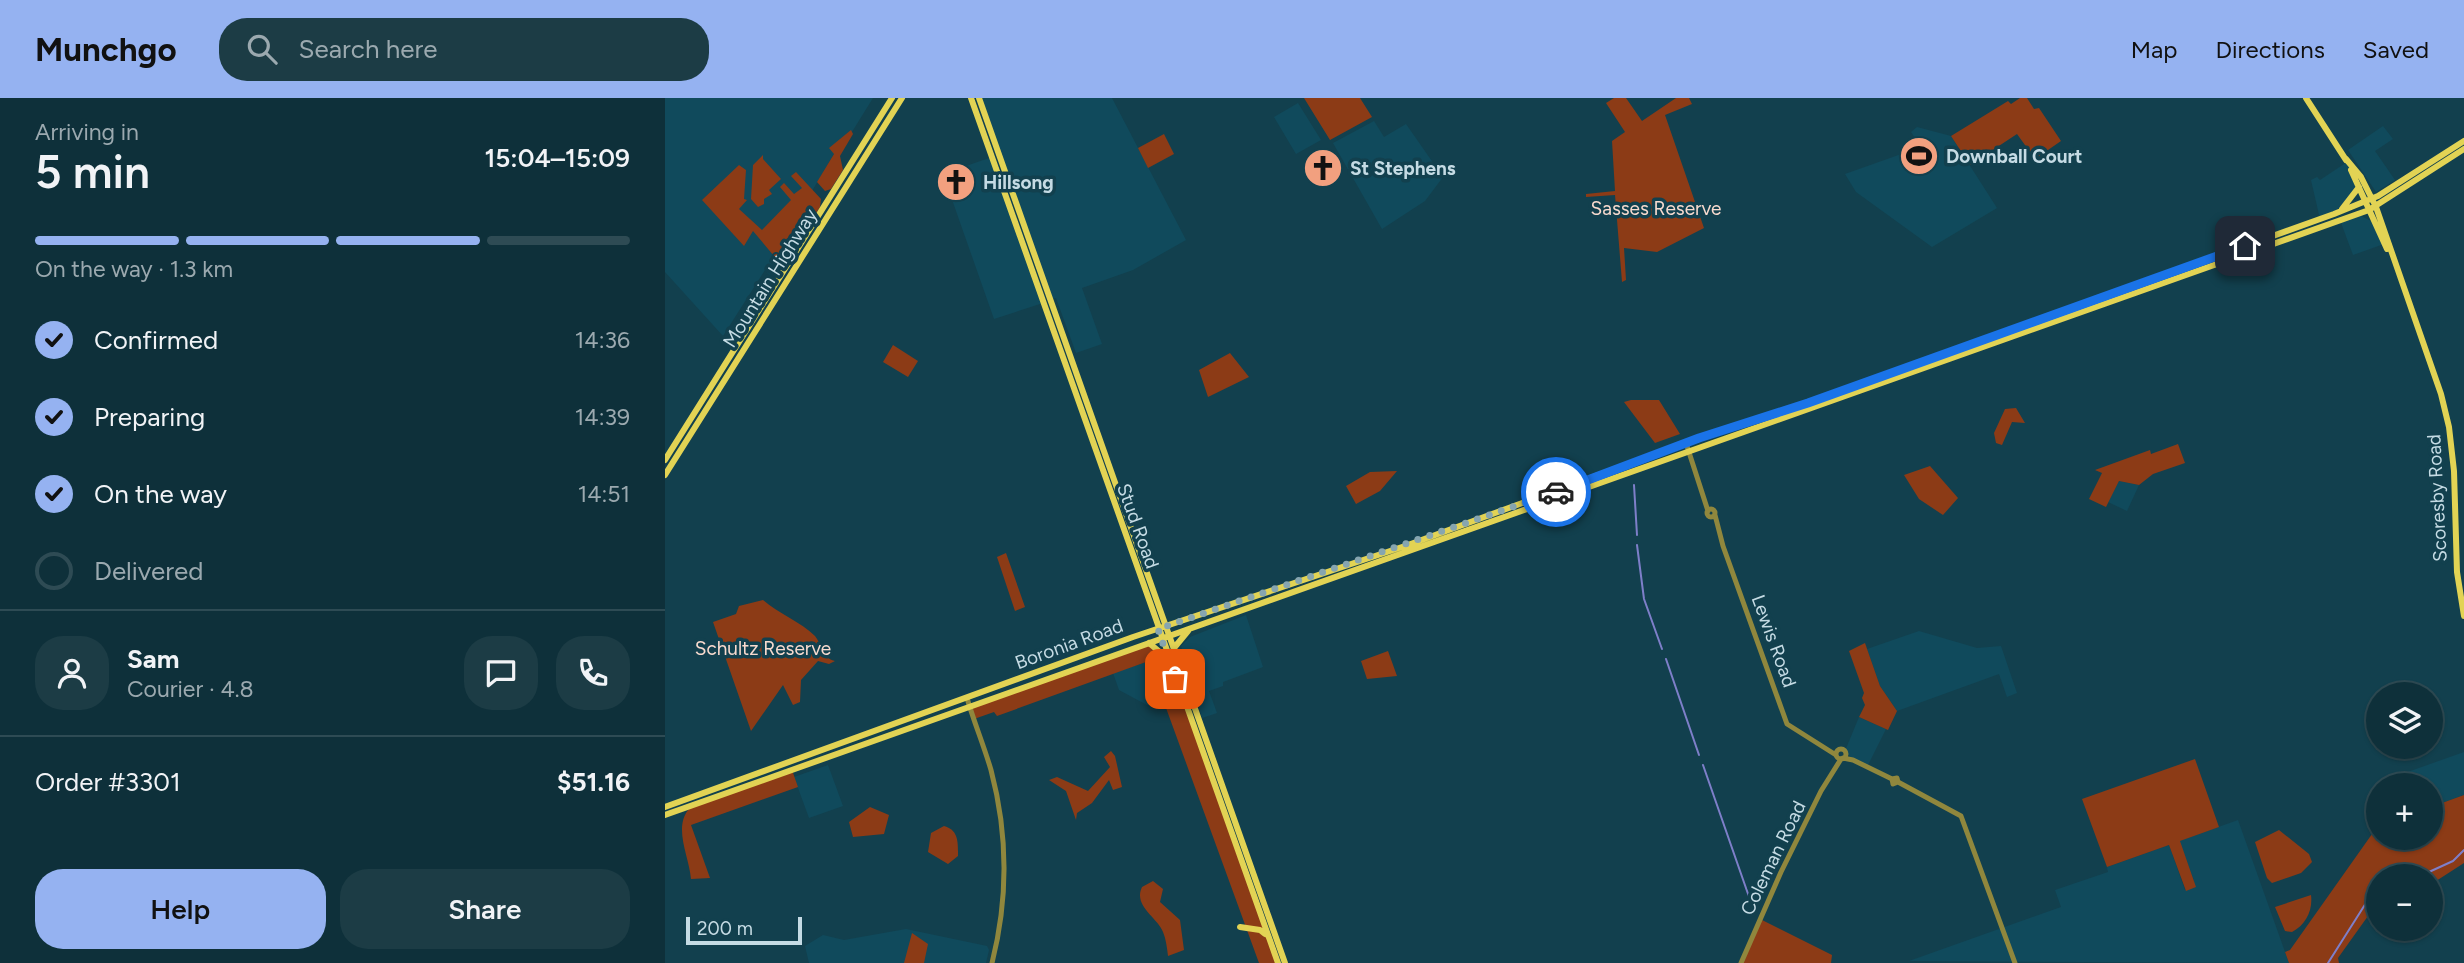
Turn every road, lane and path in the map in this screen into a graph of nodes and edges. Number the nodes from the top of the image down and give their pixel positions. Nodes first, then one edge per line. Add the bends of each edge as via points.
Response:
1 (891, 98) edge
2 (902, 98) edge
3 (971, 98) edge
4 (979, 98) edge
5 (2306, 98) edge
6 (2464, 141) edge
7 (995, 143) junction
8 (2464, 149) edge
9 (2346, 159) junction
10 (996, 168) junction
11 (2359, 187) junction
12 (2390, 198) junction
13 (2369, 200) junction
14 (832, 202) junction
15 (2372, 208) junction
16 (2338, 212) junction
17 (2357, 214) junction
18 (2381, 223) junction
19 (2377, 230) junction
20 (1029, 253) junction
21 (2393, 260) junction
22 (1036, 272) junction
23 (2179, 274) junction
24 (758, 312) junction
25 (764, 317) junction
26 (700, 418) junction
27 (689, 421) junction
28 (1686, 443) junction
29 (1690, 452) junction
30 (665, 460) edge
31 (665, 475) edge
32 (2464, 616) edge
33 (1166, 626) junction
34 (1192, 628) junction
35 (1158, 629) junction
36 (1170, 636) junction
37 (1161, 639) junction
38 (1149, 643) junction
39 (1174, 648) junction
40 (1168, 659) junction
41 (967, 698) junction
42 (969, 706) junction
43 (1840, 755) junction
44 (665, 807) edge
45 (665, 815) edge
46 (1240, 928) dead end
47 (1269, 939) junction
48 (992, 963) edge
49 (1278, 963) edge
50 (1285, 963) edge
51 (1741, 963) edge
52 (2015, 963) edge

1 - 14 main road, Mountain Highway
2 - 14 main road, Mountain Highway
3 - 10 main road, Stud Road
4 - 7 main road, Stud Road
5 - 9 main road, Scoresby Road
6 - 13 main road, Boronia Road
7 - 10 main road
7 - 20 main road, Stud Road
8 - 12 main road, Boronia Road
9 - 11 main road, Scoresby Road
9 - 13 main road, Scoresby Road
10 - 20 main road, Stud Road
11 - 13 main road, Scoresby Road
11 - 16 main road
12 - 15 main road, Boronia Road
12 - 18 main road
13 - 15 main road, Scoresby Road
13 - 16 main road, Boronia Road
14 - 24 main road, Mountain Highway
14 - 25 main road, Mountain Highway
15 - 17 main road, Boronia Road
15 - 18 main road, Scoresby Road
15 - 19 main road, Scoresby Road
16 - 23 main road, Boronia Road
17 - 19 main road
17 - 23 main road, Boronia Road
18 - 21 main road, Scoresby Road
19 - 21 main road, Scoresby Road
20 - 22 main road, Stud Road
21 - 32 main road, Scoresby Road via 2449,427 2457,575
22 - 33 main road, Stud Road
22 - 35 main road, Stud Road
23 - 28 main road, Boronia Road
23 - 29 main road, Boronia Road
24 - 25 main road
24 - 27 main road, Mountain Highway
25 - 26 main road, Mountain Highway
26 - 27 main road
26 - 31 main road, Mountain Highway
27 - 30 main road, Mountain Highway
28 - 29 street, Lewis Road
28 - 33 main road, Boronia Road via 1408,545
29 - 34 main road, Boronia Road
29 - 43 street, Lewis Road via 1787,724
33 - 35 main road, Boronia Road
33 - 36 main road, Stud Road
34 - 36 main road, Boronia Road
34 - 39 main road
35 - 37 main road, Stud Road
35 - 41 main road, Boronia Road
36 - 37 main road, Boronia Road
36 - 39 main road, Stud Road
37 - 38 main road, Boronia Road
37 - 40 main road, Stud Road
38 - 40 main road
38 - 42 main road, Boronia Road
39 - 50 main road, Stud Road
40 - 47 main road, Stud Road
41 - 42 street
41 - 44 main road, Boronia Road
42 - 45 main road, Boronia Road
42 - 48 street via 993,776 1004,845 1002,913
43 - 51 street, Coleman Road
43 - 52 street, Lewis Road via 1961,816
46 - 47 main road via 1260,930
47 - 49 main road, Stud Road

